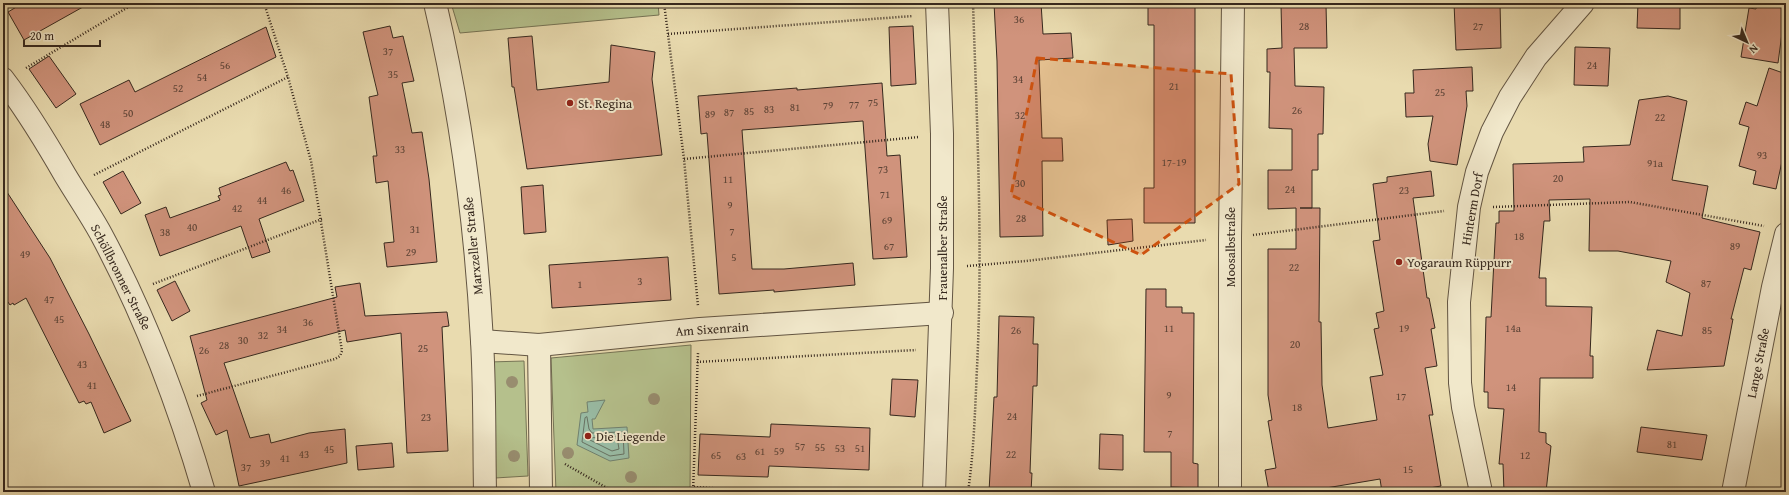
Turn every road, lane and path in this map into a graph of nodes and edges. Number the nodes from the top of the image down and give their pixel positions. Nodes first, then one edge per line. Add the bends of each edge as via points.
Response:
1 (135, 3) edge
2 (264, 3) edge
3 (435, 3) edge
4 (664, 3) edge
5 (973, 3) edge
6 (1233, 3) edge
7 (1583, 3) edge
8 (937, 8) edge
9 (668, 34) junction
10 (288, 77) junction
11 (4, 80) edge
12 (942, 134) junction
13 (684, 159) junction
14 (72, 186) junction
15 (1469, 207) junction
16 (322, 219) junction
17 (1778, 231) edge
18 (1230, 238) junction
19 (980, 264) junction
20 (942, 268) junction
21 (1780, 287) edge
22 (130, 293) junction
23 (942, 313) junction
24 (700, 329) junction
25 (482, 341) junction
26 (539, 345) junction
27 (940, 349) junction
28 (697, 362) junction
29 (176, 402) junction
30 (541, 460) junction
31 (694, 488) junction
32 (204, 492) edge
33 (485, 492) edge
34 (541, 492) edge
35 (614, 492) edge
36 (693, 492) edge
37 (778, 492) edge
38 (934, 492) edge
39 (968, 492) edge
40 (1230, 492) edge
41 (1481, 492) edge
42 (1733, 492) edge

1 - 11 path
2 - 10 path
3 - 25 street, Marxzeller Straße via 459,125 468,188
4 - 9 path
5 - 19 path
6 - 18 street, Moosalbstraße
7 - 15 street, Hinterm Dorf via 1536,57 1510,97 1492,132 1477,172
8 - 9 path
8 - 12 street, Frauenalber Straße
9 - 13 path
10 - 14 path
10 - 16 path via 311,161
11 - 14 street, Schöllbronner Straße via 36,126
12 - 13 path
12 - 20 street, Frauenalber Straße
13 - 24 path
14 - 22 street, Schöllbronner Straße via 101,234
15 - 17 path via 1630,202
15 - 18 path
15 - 41 street, Hinterm Dorf via 1459,302 1460,383
16 - 22 path
16 - 29 path via 342,351 340,356
17 - 21 street, Lange Straße
18 - 19 path
18 - 40 street, Moosalbstraße
19 - 20 path
19 - 39 path via 976,395 972,469
20 - 23 street, Frauenalber Straße
21 - 42 street, Lange Straße
22 - 29 street, Schöllbronner Straße via 150,335
23 - 24 street, Am Sixenrain
23 - 27 street, Frauenalber Straße
24 - 26 street, Am Sixenrain
24 - 28 path
25 - 26 street, Am Sixenrain
25 - 33 street, Marxzeller Straße
26 - 30 street
27 - 28 path
27 - 38 street, Frauenalber Straße
28 - 31 path
29 - 32 street, Schöllbronner Straße
30 - 34 street
30 - 35 path via 568,465
31 - 36 path
31 - 37 path

